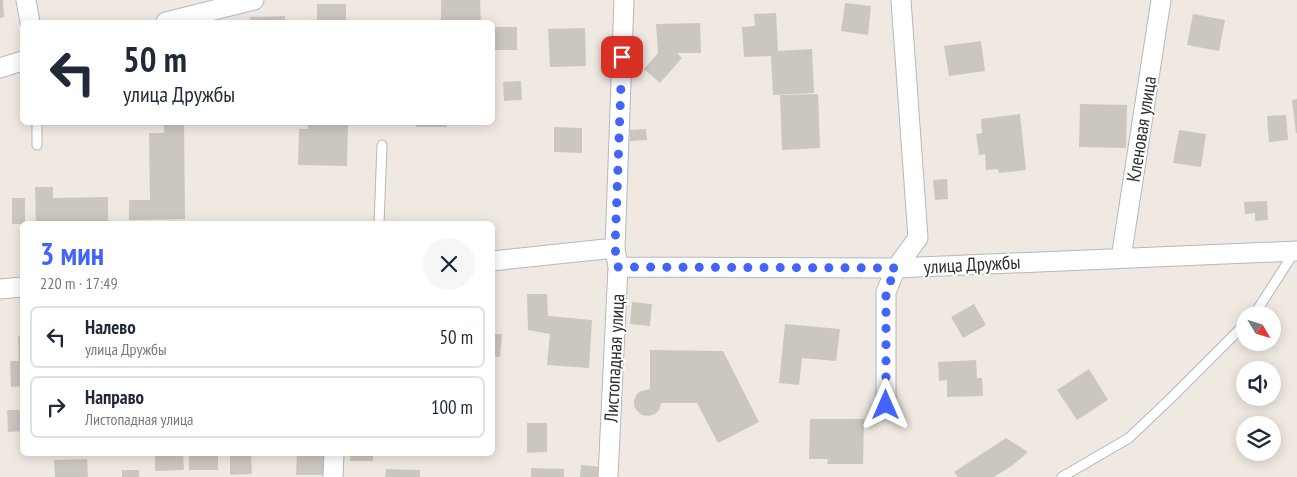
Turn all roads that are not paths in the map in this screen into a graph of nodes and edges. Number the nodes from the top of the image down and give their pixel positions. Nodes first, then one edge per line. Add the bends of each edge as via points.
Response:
1 (26, 0) edge
2 (254, 0) edge
3 (624, 0) edge
4 (901, 0) edge
5 (1161, 0) edge
6 (30, 20) edge
7 (174, 20) edge
8 (20, 62) edge
9 (0, 68) edge
10 (36, 125) edge
11 (37, 145) dead end
12 (382, 145) dead end
13 (379, 221) edge
14 (615, 248) junction
15 (1296, 251) edge
16 (1121, 258) junction
17 (495, 261) edge
18 (618, 267) junction
19 (896, 268) junction
20 (0, 288) edge
21 (20, 288) edge
22 (1260, 306) edge
23 (1236, 333) edge
24 (886, 405) dead end
25 (334, 456) edge
26 (333, 477) edge
27 (608, 477) edge
28 (1062, 477) edge

1 - 6 street
2 - 7 street
3 - 14 street, Листопадная улица
4 - 19 street via 918,238
5 - 16 street, Кленовая улица
8 - 9 street
10 - 11 lane
12 - 13 lane
14 - 17 street
14 - 18 street, Листопадная улица
15 - 16 street, улица Дружбы
15 - 22 lane
16 - 19 street, улица Дружбы
18 - 19 street, улица Дружбы
18 - 27 street, Листопадная улица
19 - 24 street via 886,292
20 - 21 street
23 - 28 lane via 1129,438
25 - 26 street

